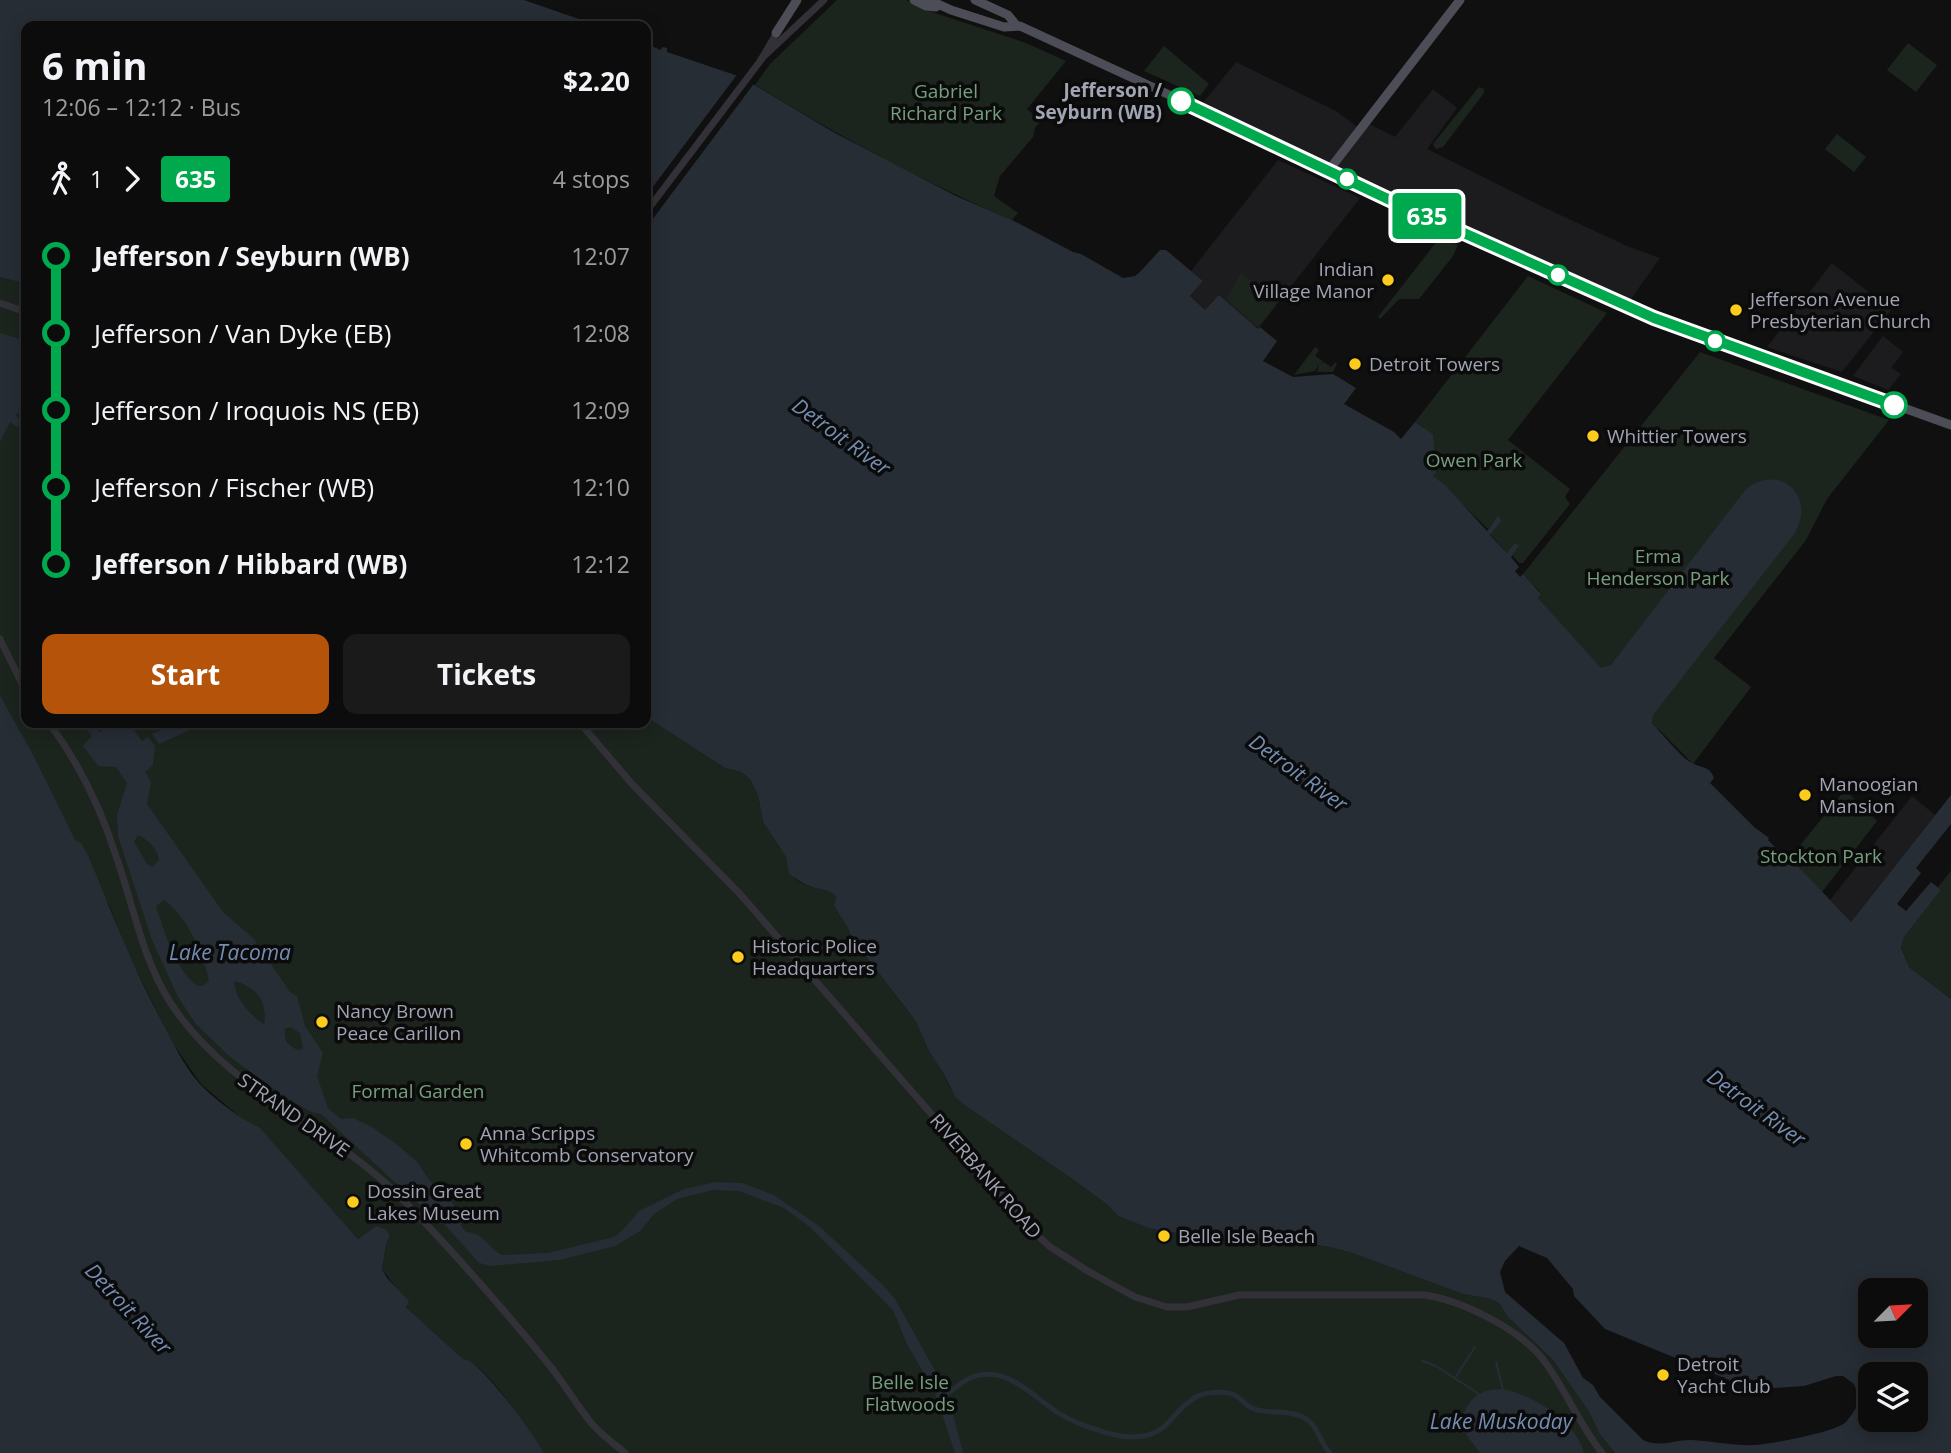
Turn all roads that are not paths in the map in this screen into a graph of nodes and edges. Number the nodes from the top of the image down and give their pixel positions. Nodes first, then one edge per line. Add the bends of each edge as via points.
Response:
1 (799, 0) edge
2 (824, 0) edge
3 (915, 0) edge
4 (929, 0) edge
5 (975, 0) edge
6 (1460, 0) edge
7 (946, 8) junction
8 (1016, 25) junction
9 (776, 33) joint
10 (761, 60) junction
11 (1329, 170) junction
12 (651, 205) edge
13 (0, 303) edge
14 (21, 310) edge
15 (1951, 425) edge
16 (0, 639) edge
17 (21, 682) edge
18 (52, 728) edge
19 (584, 728) edge
20 (625, 1453) edge
21 (1602, 1453) edge

1 - 9 main road
2 - 10 street
3 - 7 main road
4 - 7 main road
5 - 8 main road via 1008,15
6 - 11 main road
7 - 8 main road via 1004,27
8 - 11 main road
9 - 10 street
10 - 12 street
11 - 15 main road via 1654,318
13 - 14 street
16 - 17 street
18 - 20 street, STRAND DRIVE via 85,782 115,851 150,963 188,1027 234,1073 348,1152 394,1192 547,1362 595,1427
19 - 21 street, RIVERBANK ROAD via 632,784 740,894 1026,1222 1060,1255 1135,1297 1174,1308 1240,1295 1425,1295 1456,1304 1500,1325 1538,1353

